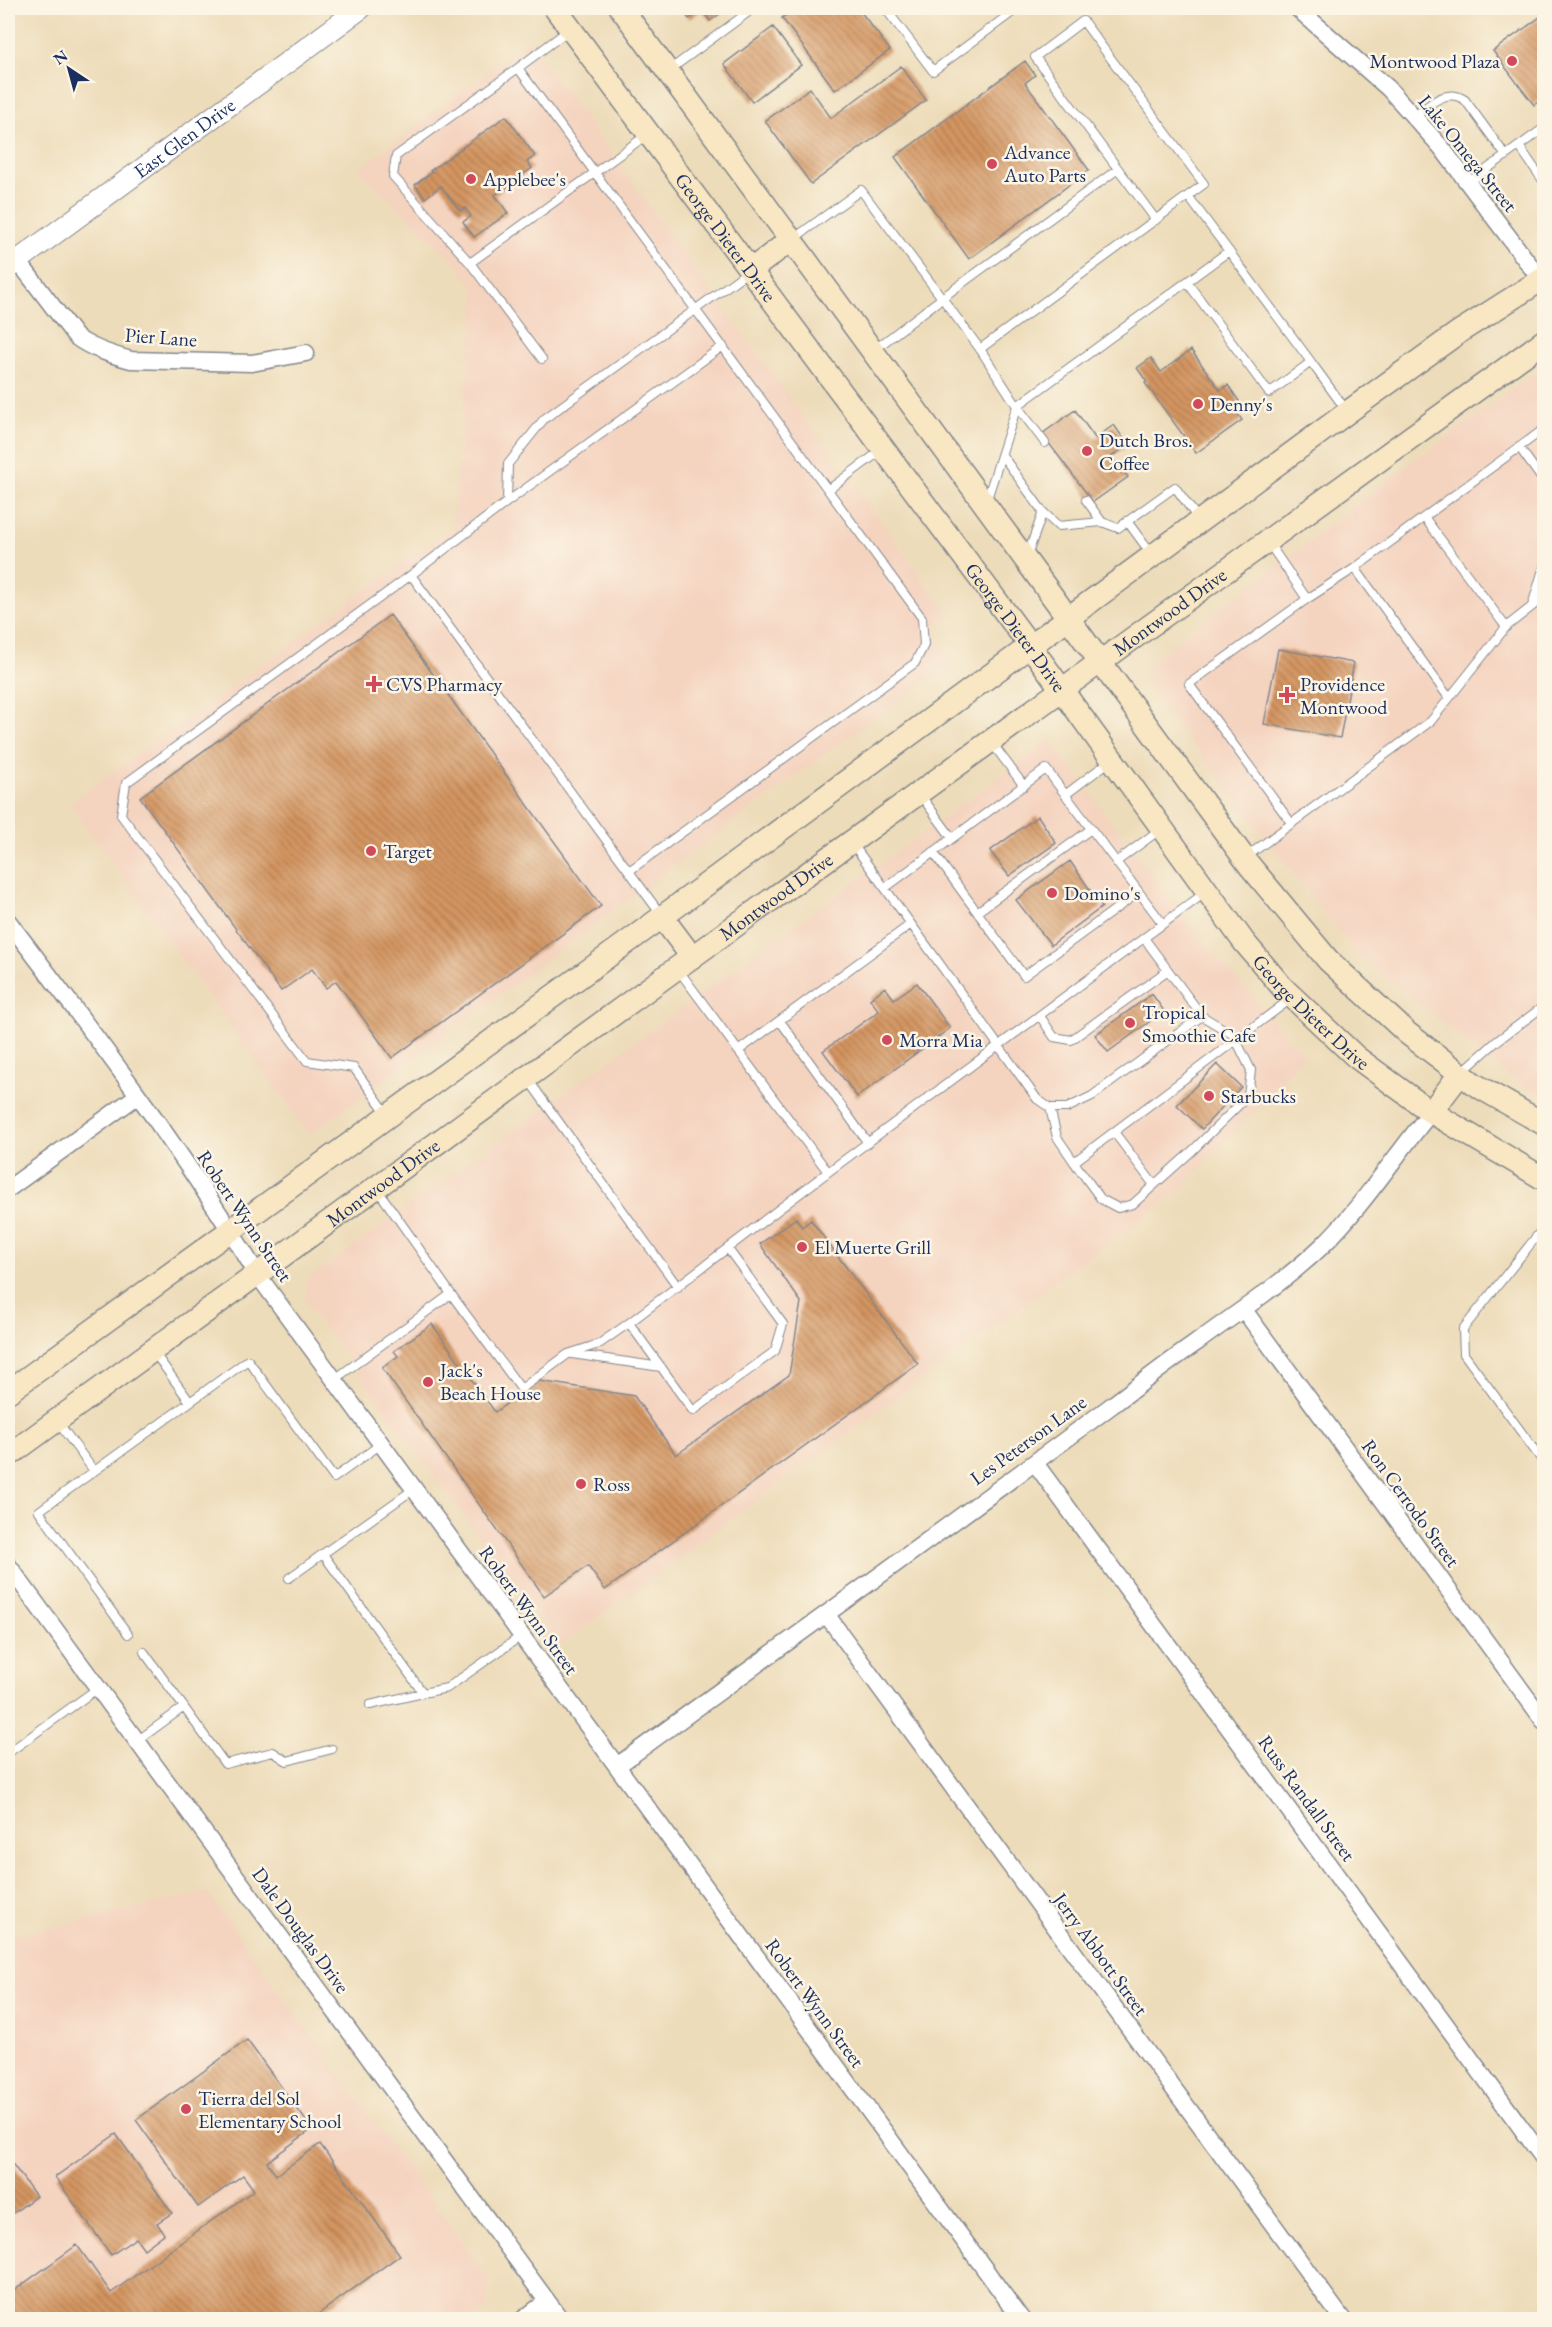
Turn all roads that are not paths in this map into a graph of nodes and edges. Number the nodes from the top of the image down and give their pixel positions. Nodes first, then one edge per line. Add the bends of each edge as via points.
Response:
1 (361, 8) edge
2 (555, 8) edge
3 (621, 8) edge
4 (754, 8) edge
5 (885, 8) edge
6 (1018, 8) edge
7 (1297, 8) edge
8 (571, 29) junction
9 (518, 68) junction
10 (668, 71) junction
11 (1414, 117) junction
12 (1545, 128) edge
13 (649, 134) junction
14 (1519, 147) junction
15 (1506, 156) junction
16 (1118, 169) junction
17 (595, 172) junction
18 (1469, 182) junction
19 (1545, 182) edge
20 (1188, 196) junction
21 (1156, 220) junction
22 (792, 239) junction
23 (1229, 251) junction
24 (470, 263) junction
25 (13, 264) edge
26 (751, 270) junction
27 (1543, 280) edge
28 (1187, 282) junction
29 (942, 298) junction
30 (696, 310) junction
31 (1545, 341) edge
32 (723, 346) junction
33 (980, 349) junction
34 (873, 351) junction
35 (306, 353) dead end
36 (542, 359) dead end
37 (1311, 362) junction
38 (1017, 406) junction
39 (1348, 412) junction
40 (1545, 429) edge
41 (1045, 443) dead end
42 (1519, 447) junction
43 (884, 449) junction
44 (1002, 455) junction
45 (1545, 482) edge
46 (828, 490) junction
47 (1086, 500) dead end
48 (507, 502) junction
49 (985, 504) junction
50 (1043, 512) junction
51 (1424, 517) junction
52 (1128, 521) junction
53 (1200, 521) junction
54 (1102, 522) junction
55 (1268, 542) junction
56 (1153, 556) junction
57 (1026, 560) junction
58 (1545, 566) edge
59 (1355, 567) junction
60 (411, 575) junction
61 (1545, 597) edge
62 (1307, 598) junction
63 (1532, 607) junction
64 (1069, 618) junction
65 (1506, 627) junction
66 (1031, 647) junction
67 (1101, 663) junction
68 (1062, 690) junction
69 (1449, 699) junction
70 (991, 742) junction
71 (1112, 759) junction
72 (1024, 786) junction
73 (920, 793) junction
74 (1065, 795) junction
75 (1292, 824) junction
76 (1162, 828) junction
77 (1091, 829) junction
78 (952, 838) junction
79 (851, 842) junction
80 (933, 852) junction
81 (1244, 859) junction
82 (1116, 862) junction
83 (629, 871) junction
84 (885, 888) junction
85 (1208, 891) junction
86 (1139, 892) junction
87 (977, 912) junction
88 (662, 917) junction
89 (8, 921) edge
90 (911, 924) junction
91 (1163, 924) junction
92 (1144, 938) junction
93 (685, 962) junction
94 (1168, 970) junction
95 (1292, 998) junction
96 (1545, 1006) edge
97 (1040, 1016) junction
98 (1202, 1016) junction
99 (780, 1021) junction
100 (1236, 1040) junction
101 (999, 1046) junction
102 (738, 1052) junction
103 (1460, 1074) junction
104 (527, 1077) junction
105 (137, 1096) junction
106 (1050, 1108) junction
107 (1431, 1112) junction
108 (388, 1115) junction
109 (1545, 1124) edge
110 (1114, 1132) junction
111 (868, 1143) junction
112 (1074, 1161) junction
113 (828, 1173) junction
114 (1545, 1179) edge
115 (1154, 1185) junction
116 (376, 1188) junction
117 (8, 1189) edge
118 (1545, 1227) edge
119 (230, 1229) junction
120 (728, 1249) junction
121 (257, 1274) junction
122 (678, 1287) junction
123 (451, 1294) junction
124 (1244, 1310) junction
125 (629, 1323) junction
126 (153, 1350) junction
127 (568, 1354) junction
128 (661, 1367) junction
129 (335, 1379) junction
130 (8, 1392) edge
131 (190, 1402) junction
132 (57, 1420) junction
133 (381, 1444) junction
134 (8, 1456) edge
135 (1035, 1463) junction
136 (1545, 1463) edge
137 (94, 1471) junction
138 (414, 1488) junction
139 (323, 1554) junction
140 (8, 1565) edge
141 (289, 1578) dead end
142 (826, 1614) junction
143 (128, 1634) dead end
144 (521, 1636) junction
145 (144, 1652) dead end
146 (98, 1688) junction
147 (423, 1693) junction
148 (370, 1705) dead end
149 (184, 1707) junction
150 (1545, 1721) edge
151 (137, 1741) junction
152 (332, 1749) dead end
153 (8, 1753) edge
154 (616, 1766) junction
155 (1545, 2159) edge
156 (547, 2301) junction
157 (522, 2319) edge
158 (561, 2319) edge
159 (1022, 2319) edge
160 (1343, 2319) edge

1 - 25 street, East Glen Drive
2 - 8 main road, George Dieter Drive
3 - 10 main road
4 - 10 lane
5 - 6 lane via 933,71
7 - 11 street, Lake Omega Street via 1388,88
8 - 9 lane
8 - 13 main road, George Dieter Drive
9 - 17 lane
9 - 24 lane via 396,156 393,176
10 - 22 main road
11 - 15 lane via 1442,96 1459,96
11 - 18 street, Lake Omega Street
12 - 14 lane
13 - 17 lane
13 - 26 main road, George Dieter Drive
14 - 15 lane
14 - 19 lane
15 - 18 lane
16 - 20 lane via 1035,57 1083,21 1204,184
16 - 21 lane
16 - 29 lane
17 - 24 lane
17 - 30 lane
18 - 27 street, Lake Omega Street
20 - 21 lane
20 - 23 lane
21 - 33 lane
22 - 26 main road
22 - 29 lane via 861,190
22 - 34 main road
23 - 28 lane
23 - 37 lane
24 - 36 lane
25 - 35 street, Pier Lane via 76,337 114,355 131,360 252,363
26 - 30 lane
26 - 43 main road, George Dieter Drive
27 - 39 main road via 1459,332
28 - 37 lane via 1269,393
28 - 38 lane
29 - 33 lane
29 - 34 lane
30 - 32 lane
30 - 48 lane via 544,419 508,464
31 - 55 main road, Montwood Drive
32 - 46 lane
32 - 48 lane
33 - 38 lane
34 - 49 main road
37 - 39 lane
38 - 41 lane
38 - 44 lane
39 - 53 main road
40 - 42 lane
42 - 45 lane
42 - 51 lane
43 - 46 lane
43 - 66 main road, George Dieter Drive
44 - 49 lane
44 - 50 lane
46 - 83 lane via 922,618 924,645 915,663
47 - 54 lane
48 - 60 lane
49 - 57 main road
50 - 54 lane via 1058,526
50 - 57 lane
51 - 59 lane
51 - 65 lane
52 - 53 lane via 1175,487
52 - 54 lane via 1118,528
52 - 56 lane
53 - 56 main road
55 - 62 lane
55 - 67 main road, Montwood Drive
56 - 64 main road
57 - 64 main road
58 - 63 lane
59 - 62 lane
59 - 69 lane
60 - 83 lane
60 - 108 lane via 126,783 121,815 307,1061 354,1068
61 - 63 lane
62 - 75 lane via 1189,684
63 - 65 lane
64 - 66 main road
64 - 67 main road
65 - 69 lane
66 - 68 main road, George Dieter Drive
66 - 88 main road
67 - 68 main road, Montwood Drive
67 - 81 main road
68 - 70 main road, Montwood Drive
68 - 71 main road, George Dieter Drive
69 - 75 lane via 1431,721
70 - 72 lane
70 - 73 main road, Montwood Drive
71 - 74 lane
71 - 76 main road, George Dieter Drive
72 - 74 lane via 1046,770
72 - 78 lane
73 - 78 lane
73 - 79 main road, Montwood Drive
74 - 77 lane
75 - 81 lane
76 - 82 lane
76 - 85 main road, George Dieter Drive
77 - 82 lane
77 - 87 lane
78 - 80 lane
79 - 84 lane
79 - 93 main road, Montwood Drive
80 - 84 lane
80 - 87 lane
81 - 103 main road via 1344,977
82 - 86 lane
83 - 88 lane
84 - 90 lane
85 - 91 lane
85 - 95 main road, George Dieter Drive via 1244,942
86 - 87 lane via 1024,976
86 - 91 lane
88 - 93 main road
88 - 108 main road
89 - 105 street, Robert Wynn Street
90 - 99 lane
90 - 101 lane
91 - 92 lane
92 - 94 lane
92 - 97 lane
93 - 102 lane
93 - 104 main road, Montwood Drive
94 - 97 lane via 1071,1040 1054,1037
94 - 98 lane
95 - 100 lane
95 - 107 main road, George Dieter Drive via 1356,1058
96 - 103 lane
97 - 101 lane
98 - 100 lane
98 - 106 lane via 1092,1096 1067,1108
99 - 102 lane
99 - 111 lane
100 - 110 lane
100 - 115 lane via 1251,1070 1248,1096
101 - 106 lane via 1038,1099
101 - 111 lane
102 - 113 lane
103 - 107 main road
103 - 109 main road
104 - 116 main road, Montwood Drive
104 - 122 lane
105 - 117 street
105 - 119 street, Robert Wynn Street
106 - 112 lane via 1057,1137
107 - 114 main road, George Dieter Drive
107 - 124 street, Les Peterson Lane via 1352,1216 1320,1248
108 - 119 main road
110 - 112 lane
110 - 115 lane
111 - 113 lane
112 - 115 lane via 1101,1198 1118,1208 1133,1204
113 - 120 lane
116 - 121 main road, Montwood Drive
116 - 123 lane
118 - 136 lane via 1463,1329 1464,1354
119 - 121 street, Robert Wynn Street
119 - 130 main road
120 - 122 lane
120 - 128 lane via 783,1324 775,1351 693,1411
121 - 126 main road, Montwood Drive
121 - 129 street, Robert Wynn Street
122 - 125 lane
123 - 127 lane via 521,1389
123 - 129 lane
124 - 135 street, Les Peterson Lane
124 - 150 street, Ron Cerrodo Street
125 - 127 lane via 599,1344
125 - 128 lane
126 - 131 lane
126 - 132 main road, Montwood Drive
127 - 128 lane
129 - 133 street, Robert Wynn Street
131 - 133 lane via 248,1360 334,1478
131 - 137 lane
132 - 134 main road, Montwood Drive
132 - 137 lane
133 - 138 street, Robert Wynn Street
135 - 142 street, Les Peterson Lane
135 - 155 street, Russ Randall Street
137 - 143 lane via 39,1511
138 - 139 lane
138 - 144 street, Robert Wynn Street
139 - 141 lane
139 - 147 lane
140 - 146 street, Dale Douglas Drive
142 - 154 street, Les Peterson Lane
142 - 160 street, Jerry Abbott Street
144 - 147 lane via 447,1688
144 - 154 street, Robert Wynn Street
145 - 149 lane
146 - 151 street, Dale Douglas Drive
146 - 153 lane
147 - 148 lane
149 - 151 lane
149 - 152 lane via 225,1764 273,1752 288,1761
151 - 156 street, Dale Douglas Drive
154 - 159 street, Robert Wynn Street
156 - 157 street
156 - 158 street, Dale Douglas Drive

